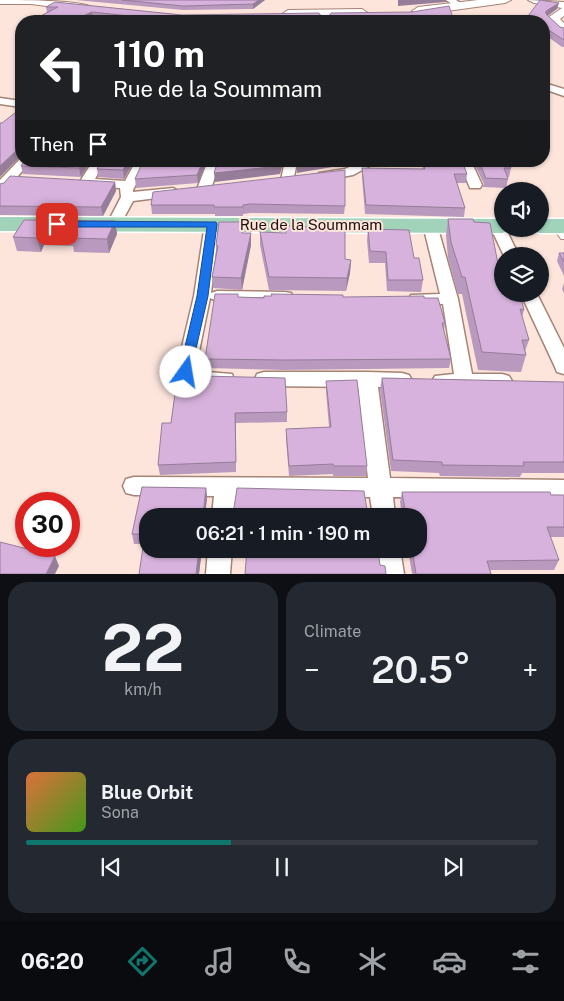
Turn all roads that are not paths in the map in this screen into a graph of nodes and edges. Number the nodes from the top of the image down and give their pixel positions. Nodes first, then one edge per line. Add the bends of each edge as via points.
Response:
1 (32, 0) edge
2 (450, 0) edge
3 (506, 0) edge
4 (534, 0) edge
5 (0, 1) edge
6 (564, 5) edge
7 (461, 6) junction
8 (96, 8) edge
9 (564, 11) edge
10 (404, 12) edge
11 (377, 13) edge
12 (277, 14) edge
13 (293, 15) edge
14 (350, 15) edge
15 (564, 29) edge
16 (550, 88) edge
17 (564, 93) edge
18 (550, 97) edge
19 (564, 98) edge
20 (0, 101) edge
21 (15, 103) edge
22 (20, 167) edge
23 (94, 167) edge
24 (139, 167) edge
25 (210, 167) edge
26 (289, 167) edge
27 (360, 167) edge
28 (467, 167) edge
29 (28, 180) edge
30 (4, 184) edge
31 (475, 186) dead end
32 (222, 187) edge
33 (194, 190) junction
34 (128, 191) junction
35 (0, 224) edge
36 (114, 224) junction
37 (212, 224) junction
38 (430, 225) junction
39 (494, 226) edge
40 (202, 296) junction
41 (302, 297) edge
42 (400, 298) edge
43 (450, 299) junction
44 (533, 302) edge
45 (561, 377) edge
46 (367, 379) junction
47 (464, 380) junction
48 (524, 382) edge
49 (134, 486) dead end
50 (226, 486) junction
51 (380, 487) junction
52 (564, 489) edge
53 (224, 508) edge
54 (383, 508) edge
55 (219, 558) edge
56 (389, 558) edge
57 (218, 574) edge
58 (392, 574) edge

1 - 5 main road
1 - 8 main road
2 - 7 street
3 - 7 main road
4 - 6 main road
7 - 10 main road
9 - 15 main road via 552,19
11 - 14 main road
12 - 13 main road
16 - 17 street
18 - 19 street
20 - 21 street
22 - 30 street
23 - 34 street via 81,183
24 - 34 street
25 - 33 street
26 - 27 street via 283,181 348,172
28 - 31 street
29 - 30 street
32 - 33 street
33 - 34 street
34 - 36 street
35 - 36 main road, Rue de la Soummam
36 - 37 main road, Rue de la Soummam
37 - 38 main road, Rue de la Soummam
37 - 40 street
38 - 39 main road, Rue de la Soummam
38 - 43 street
40 - 41 street
40 - 46 street via 186,372 189,378
42 - 43 street
43 - 47 street
44 - 45 street
46 - 47 street
46 - 51 street
47 - 48 street
49 - 50 street
50 - 51 street
50 - 53 street
51 - 52 street
51 - 54 street
55 - 57 street
56 - 58 street

